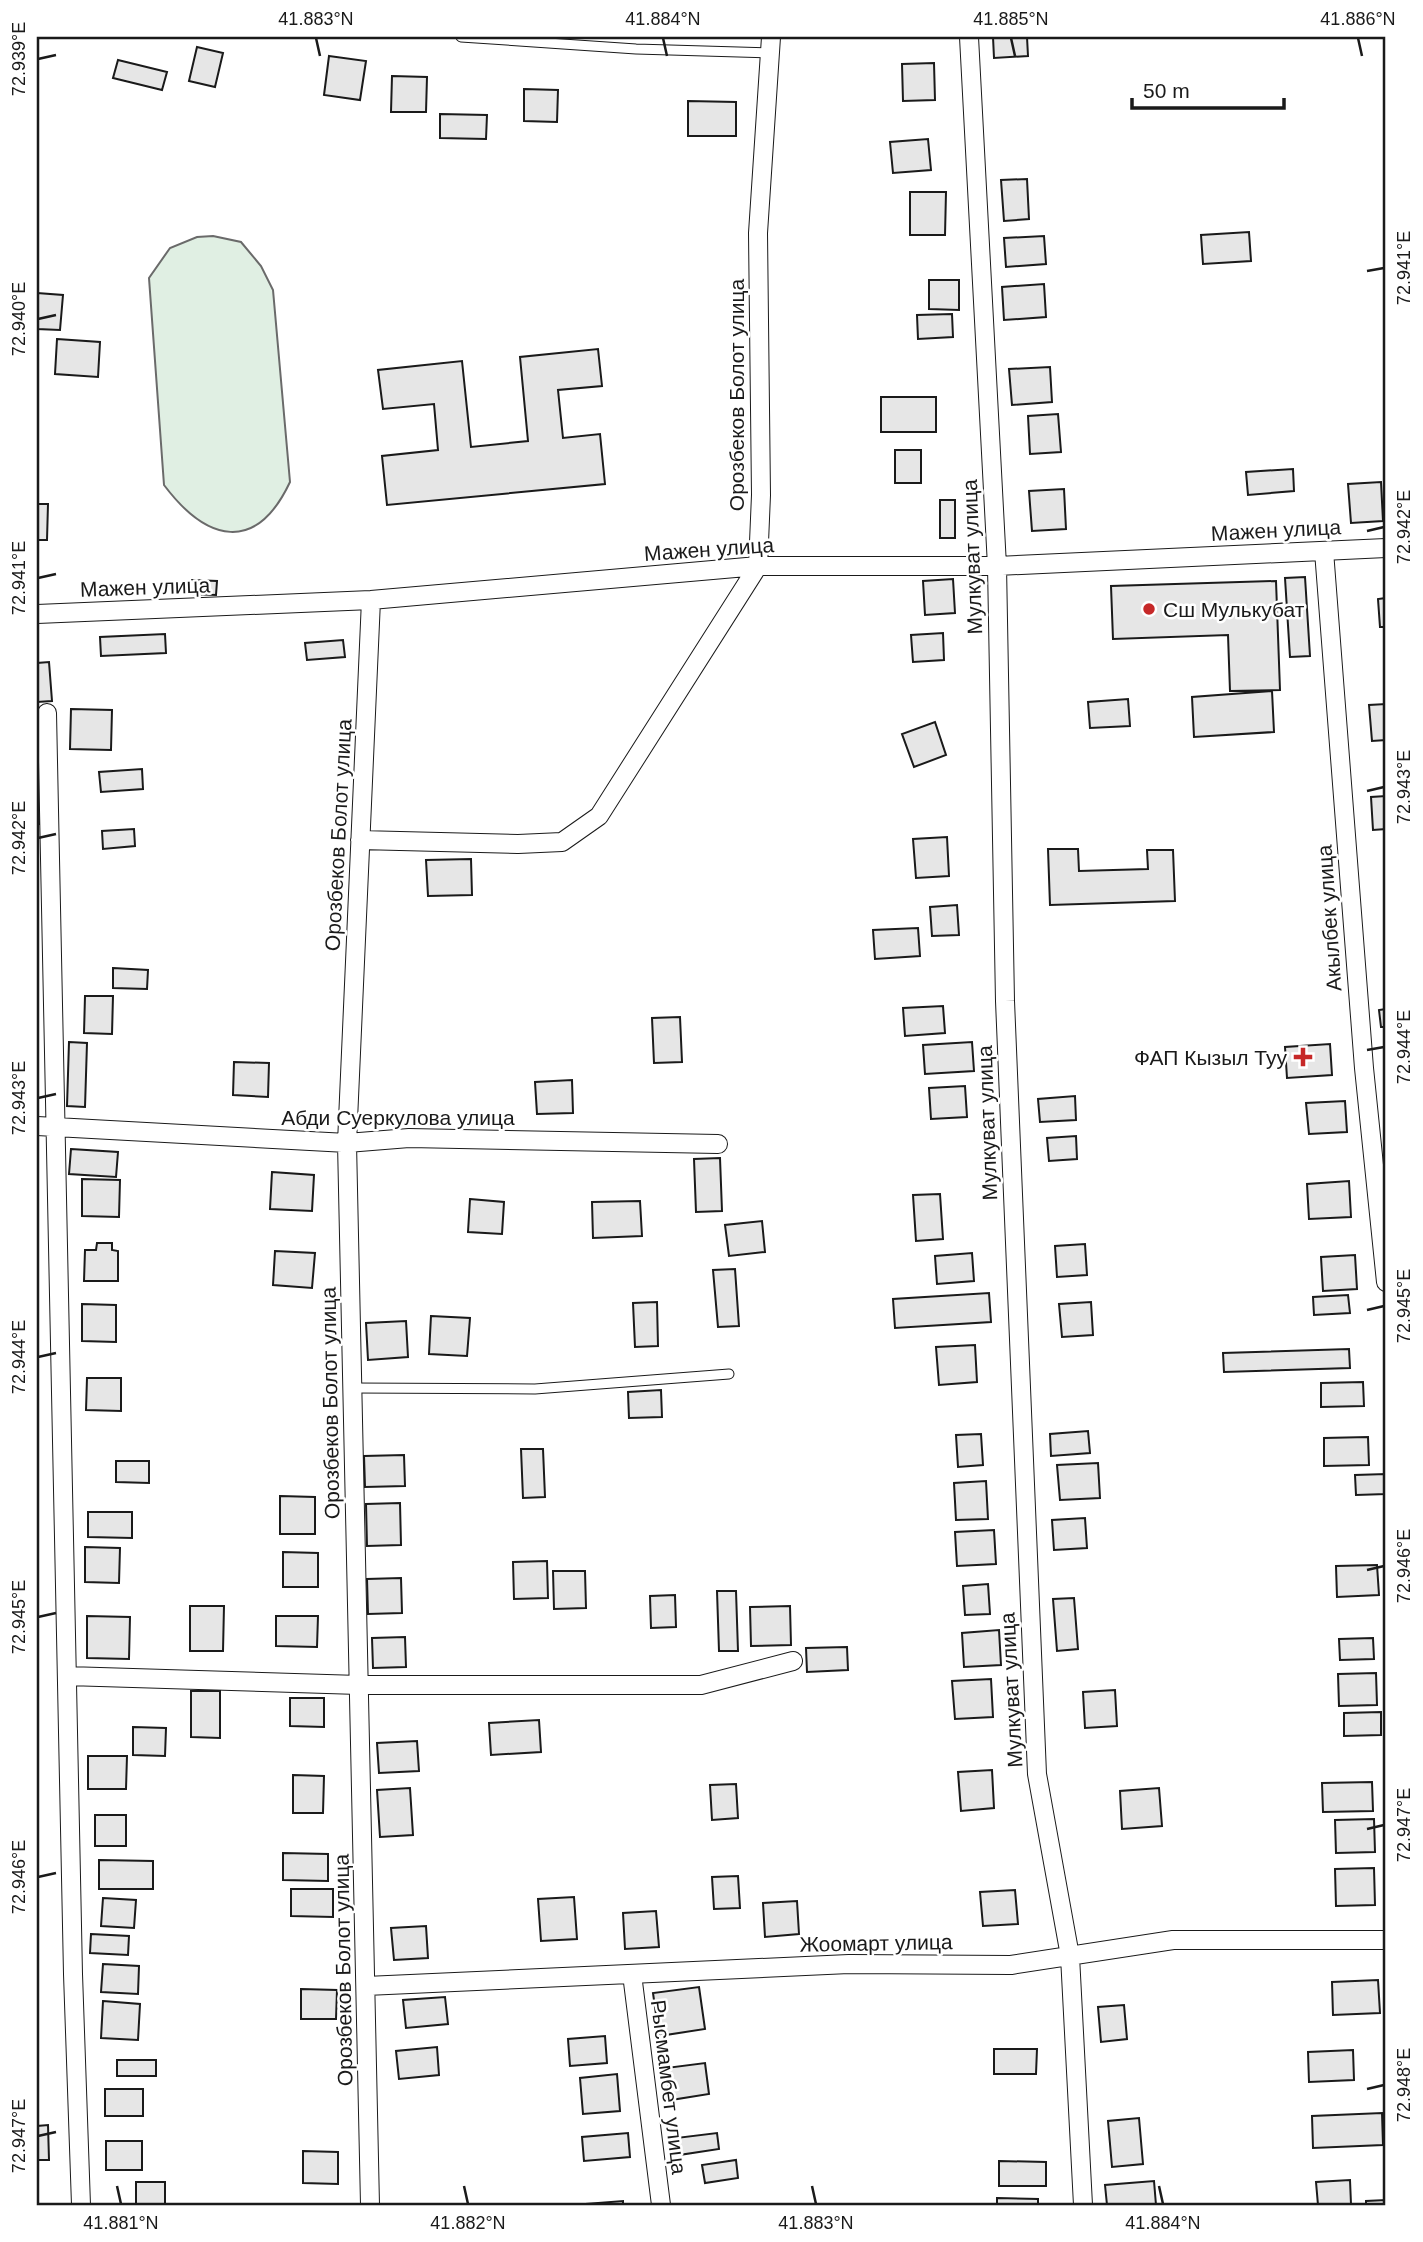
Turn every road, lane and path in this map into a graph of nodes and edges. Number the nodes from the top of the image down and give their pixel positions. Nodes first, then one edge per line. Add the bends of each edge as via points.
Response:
1 (461, 37) edge
2 (969, 37) edge
3 (770, 45) edge
4 (1386, 548) edge
5 (1324, 551) junction
6 (758, 566) junction
7 (997, 566) junction
8 (371, 600) junction
9 (37, 614) edge
10 (47, 713) dead end
11 (360, 840) junction
12 (37, 1126) edge
13 (57, 1127) junction
14 (347, 1143) junction
15 (718, 1144) dead end
16 (1386, 1282) edge
17 (729, 1374) dead end
18 (353, 1388) junction
19 (793, 1661) dead end
20 (67, 1676) junction
21 (359, 1685) junction
22 (1386, 1940) edge
23 (1070, 1956) junction
24 (632, 1974) junction
25 (366, 1986) junction
26 (81, 2205) edge
27 (370, 2205) edge
28 (661, 2205) edge
29 (1083, 2205) edge

1 - 3 lane via 636,49
2 - 7 street, Мулкуват улица
3 - 6 street, Орозбеков Болот улица via 758,233
4 - 5 street, Мажен улица
5 - 7 street, Мажен улица
5 - 16 street, Акылбек улица via 1364,1068
6 - 7 street, Мажен улица
6 - 8 street, Мажен улица
6 - 11 street via 587,827 562,842
7 - 23 street, Мулкуват улица via 1005,1001 1037,1774
8 - 9 street, Мажен улица
8 - 11 street, Орозбеков Болот улица
10 - 13 street
11 - 14 street, Орозбеков Болот улица
12 - 13 street, Абди Суеркулова улица
13 - 14 street, Абди Суеркулова улица
13 - 20 street
14 - 15 street, Абди Суеркулова улица via 409,1138
14 - 18 street, Орозбеков Болот улица
17 - 18 lane via 534,1389
18 - 21 street, Орозбеков Болот улица
19 - 21 street via 701,1685
20 - 21 street
20 - 26 street
21 - 25 street, Орозбеков Болот улица
22 - 23 street, Жоомарт улица via 1173,1940
23 - 24 street, Жоомарт улица via 1011,1965 849,1964
23 - 29 street, Мулкуват улица
24 - 25 street, Жоомарт улица
24 - 28 street, Рысмамбет улица
25 - 27 street, Орозбеков Болот улица

